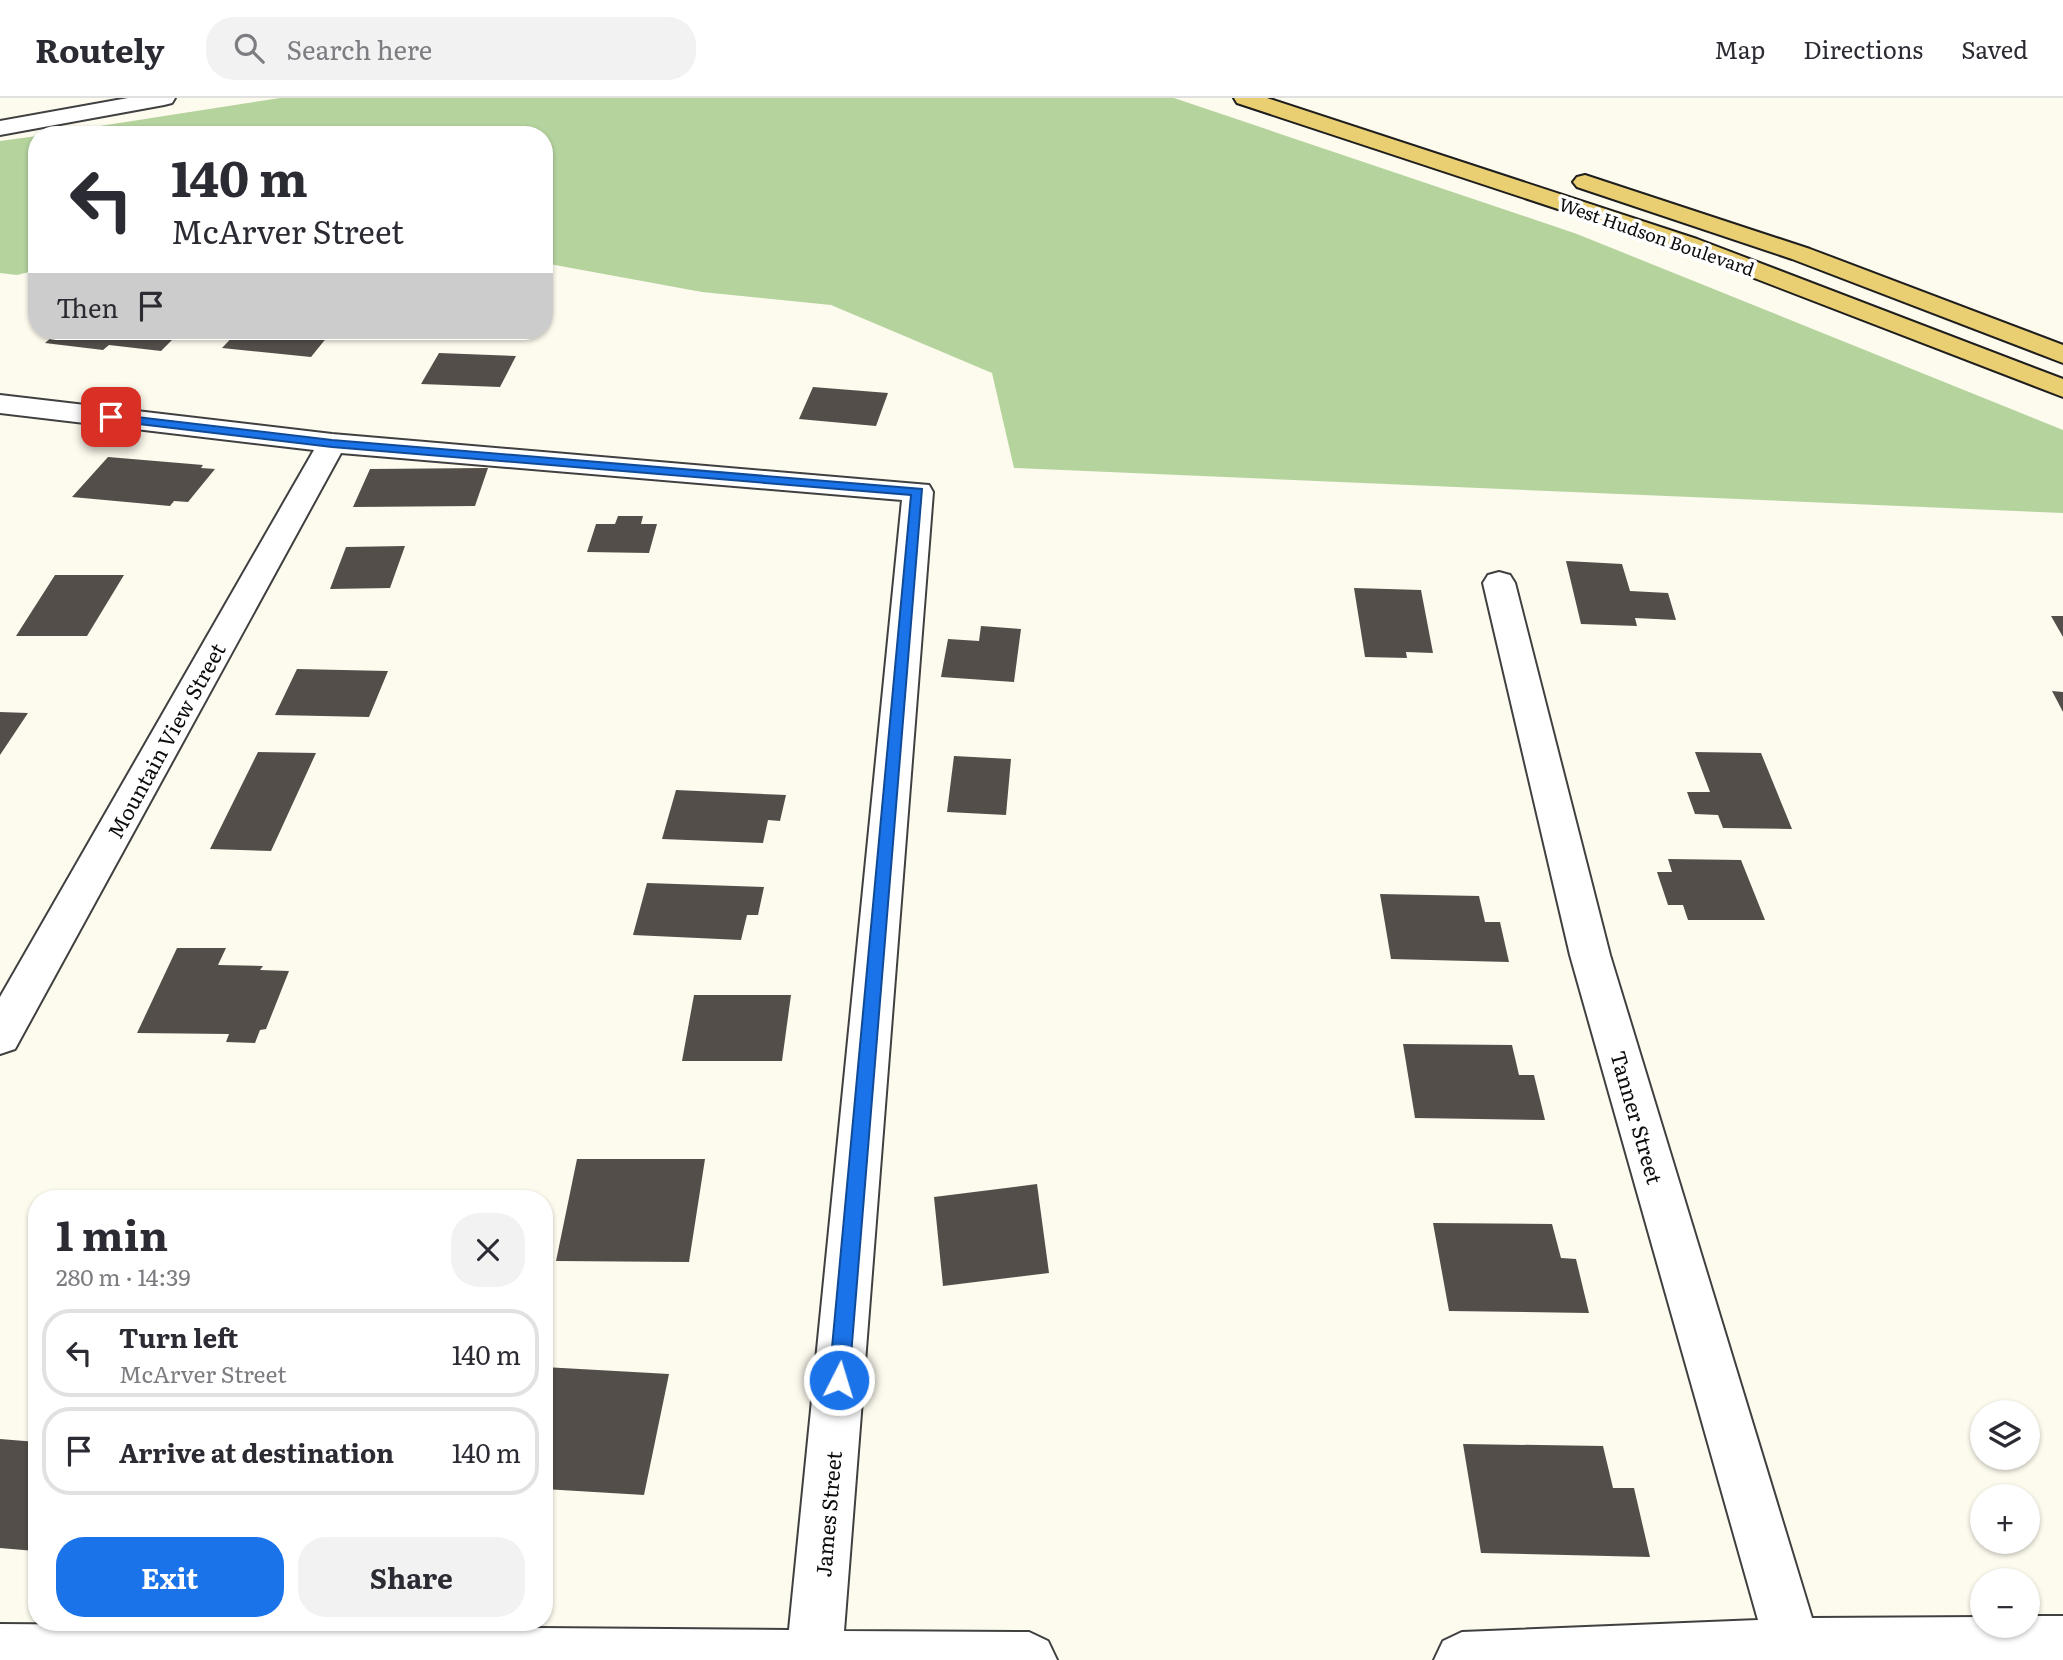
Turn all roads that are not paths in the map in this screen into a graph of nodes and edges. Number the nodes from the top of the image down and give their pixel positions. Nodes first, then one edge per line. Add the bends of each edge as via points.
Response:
1 (164, 98) edge
2 (1245, 98) edge
3 (0, 128) edge
4 (1566, 176) dead end
5 (2063, 355) edge
6 (2063, 389) edge
7 (0, 404) edge
8 (332, 443) junction
9 (1499, 583) dead end
10 (0, 1036) edge
11 (2063, 1643) edge
12 (1793, 1646) junction
13 (0, 1651) edge
14 (814, 1657) junction
15 (1028, 1660) edge
16 (1462, 1660) edge

1 - 3 street
2 - 6 main road, West Hudson Boulevard via 1688,244
4 - 5 main road, West Hudson Boulevard via 1801,254
7 - 8 street
8 - 10 street, Mountain View Street
8 - 14 street, James Street via 918,492
9 - 12 street, Tanner Street via 1590,955
11 - 12 street
12 - 16 street
13 - 14 street
14 - 15 street

